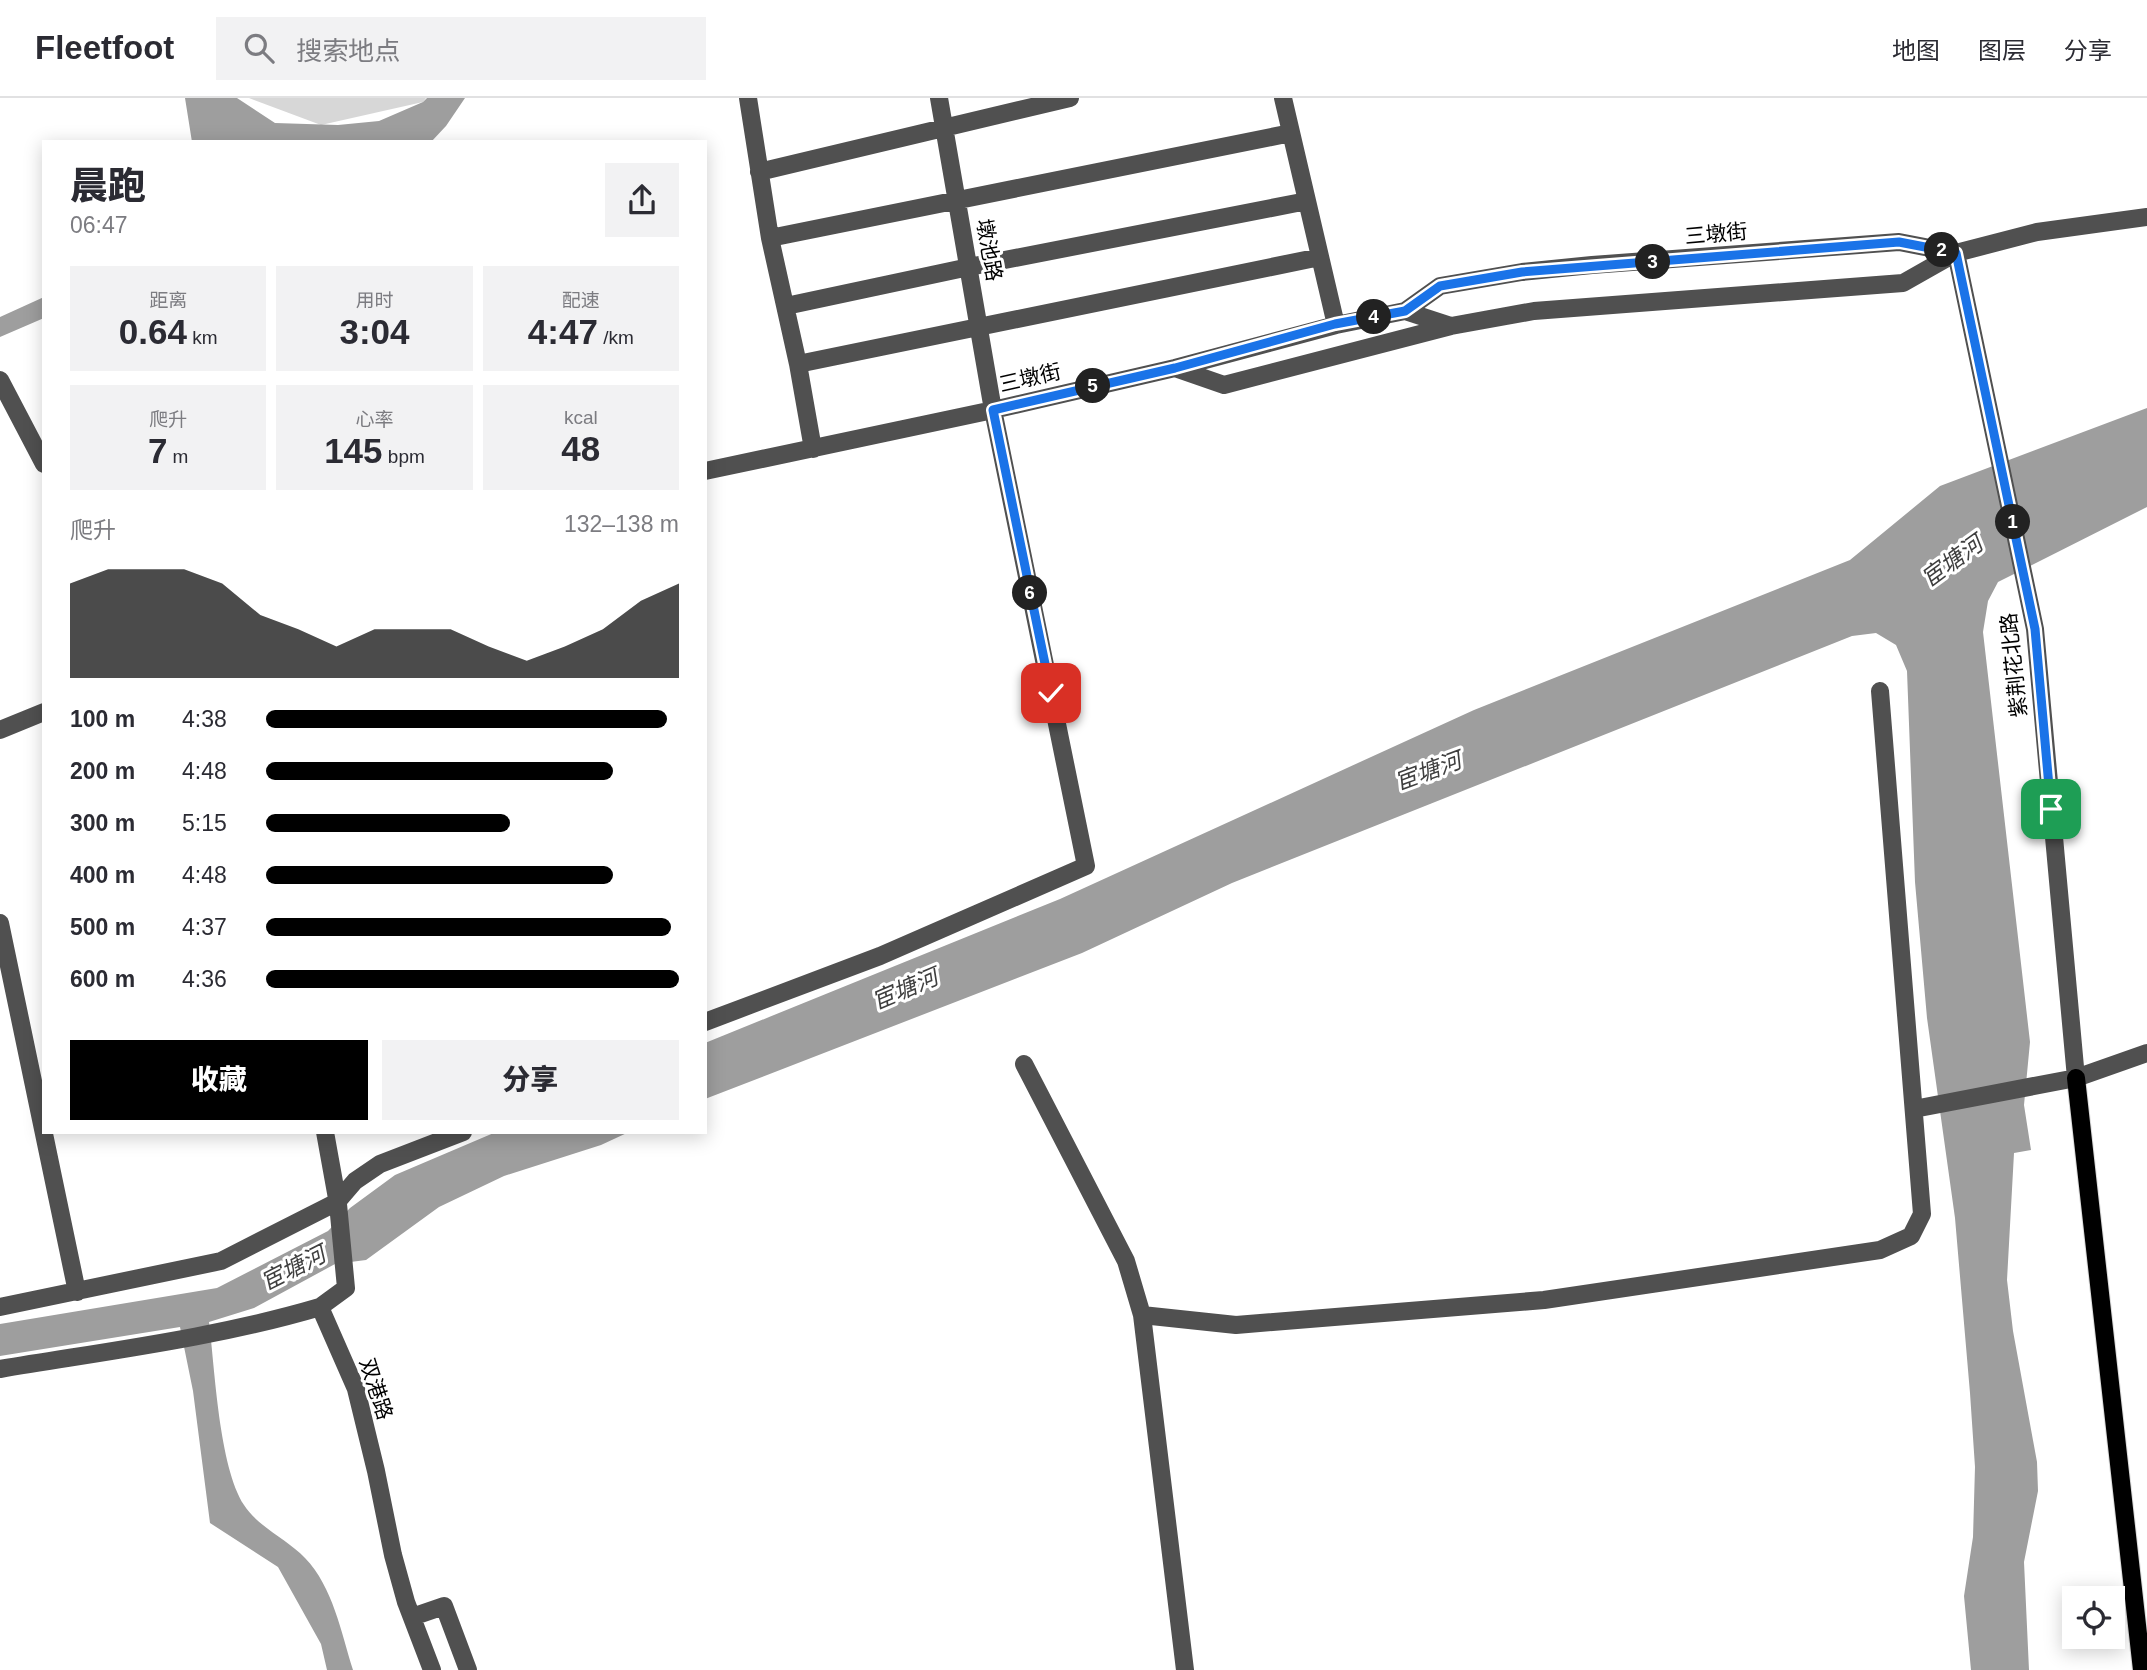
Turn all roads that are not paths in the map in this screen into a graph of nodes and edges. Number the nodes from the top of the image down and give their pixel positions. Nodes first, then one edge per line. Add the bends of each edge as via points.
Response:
1 (748, 98) edge
2 (939, 98) edge
3 (1070, 98) edge
4 (1283, 98) edge
5 (944, 127) junction
6 (1291, 132) junction
7 (760, 172) junction
8 (1307, 201) junction
9 (957, 202) junction
10 (2147, 217) edge
11 (770, 238) junction
12 (1956, 253) junction
13 (1321, 257) junction
14 (969, 267) junction
15 (786, 306) junction
16 (1405, 311) junction
17 (1335, 324) junction
18 (1451, 326) junction
19 (980, 329) junction
20 (798, 364) junction
21 (1175, 368) junction
22 (0, 380) edge
23 (993, 410) junction
24 (813, 449) junction
25 (42, 460) edge
26 (707, 471) edge
27 (1880, 691) dead end
28 (42, 713) edge
29 (0, 730) edge
30 (0, 923) edge
31 (707, 1021) edge
32 (2147, 1053) edge
33 (1024, 1064) dead end
34 (2076, 1078) junction
35 (1913, 1109) junction
36 (42, 1124) edge
37 (44, 1134) edge
38 (326, 1134) edge
39 (458, 1134) edge
40 (338, 1203) junction
41 (77, 1292) junction
42 (0, 1307) edge
43 (320, 1307) junction
44 (1142, 1315) junction
45 (0, 1369) edge
46 (412, 1617) junction
47 (432, 1670) edge
48 (468, 1670) edge
49 (1185, 1670) edge
50 (2142, 1670) edge

1 - 7 street
2 - 5 street, 墩池路
3 - 5 street
4 - 6 street
5 - 7 street
5 - 9 street, 墩池路
6 - 8 street
6 - 9 street
7 - 11 street
8 - 13 street
8 - 14 street
9 - 11 street
9 - 14 street, 墩池路
10 - 12 street, 三墩街 via 2037,232
11 - 15 street
12 - 16 street, 三墩街 via 1899,242 1522,272 1440,286
12 - 18 street, 三墩街 via 1903,283 1534,311
12 - 34 street, 紫荆花北路 via 2035,629
13 - 17 street
13 - 19 street
14 - 15 street
14 - 19 street, 墩池路
15 - 20 street
16 - 17 street, 三墩街
16 - 18 street, 三墩街
17 - 21 street, 三墩街
18 - 21 street via 1224,385
19 - 20 street
19 - 23 street, 墩池路
20 - 24 street
21 - 23 street, 三墩街
22 - 25 street
23 - 24 street, 三墩街
23 - 31 street, 墩池路 via 1086,866 880,956
24 - 26 street, 三墩街
27 - 35 street
28 - 29 street
30 - 36 street
32 - 34 street
33 - 44 street via 1126,1261
34 - 35 street
34 - 50 main road
35 - 44 street via 1922,1214 1911,1236 1880,1250 1544,1300 1236,1325
37 - 41 street
38 - 40 street
39 - 40 street via 380,1164 355,1181
40 - 41 street via 221,1261
40 - 43 street via 346,1288
41 - 42 street
43 - 45 street via 224,1332
43 - 46 street, 双港路 via 356,1389 393,1555
44 - 49 street
46 - 47 street, 双港路
46 - 48 street via 444,1606

